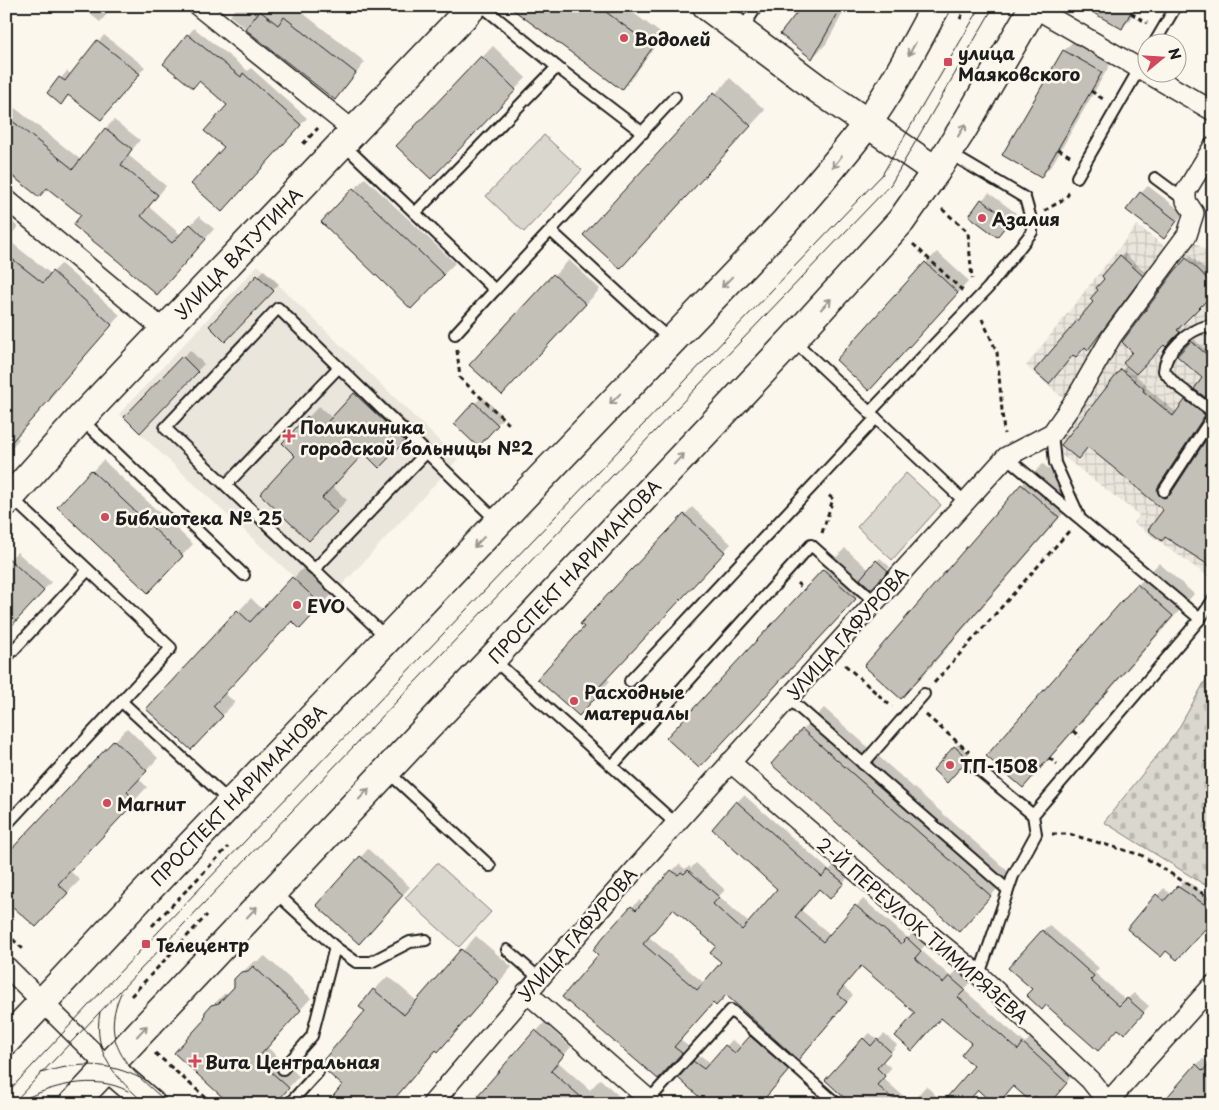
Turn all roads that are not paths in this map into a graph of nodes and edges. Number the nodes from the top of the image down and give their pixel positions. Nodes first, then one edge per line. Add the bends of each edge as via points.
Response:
1 (198, 6) edge
2 (473, 6) edge
3 (482, 6) edge
4 (707, 6) edge
5 (757, 6) edge
6 (936, 6) edge
7 (1176, 6) edge
8 (1034, 7) edge
9 (741, 31) junction
10 (1161, 32) edge
11 (1136, 59) edge
12 (557, 67) junction
13 (1136, 75) edge
14 (1170, 82) edge
15 (675, 97) dead end
16 (1213, 112) edge
17 (867, 124) junction
18 (643, 133) junction
19 (348, 137) junction
20 (1213, 147) edge
21 (942, 162) junction
22 (1077, 177) road end
23 (1155, 178) dead end
24 (6, 199) edge
25 (1186, 202) junction
26 (415, 213) junction
27 (551, 230) junction
28 (495, 290) junction
29 (164, 330) junction
30 (1213, 331) edge
31 (455, 334) road end
32 (793, 340) junction
33 (671, 341) junction
34 (339, 368) junction
35 (1213, 412) edge
36 (872, 416) junction
37 (1213, 416) edge
38 (80, 419) junction
39 (1052, 433) junction
40 (426, 453) junction
41 (1006, 457) junction
42 (226, 486) junction
43 (1164, 491) dead end
44 (9, 500) edge
45 (965, 502) junction
46 (1080, 519) junction
47 (498, 522) junction
48 (88, 570) junction
49 (314, 570) junction
50 (244, 575) dead end
51 (1213, 600) edge
52 (875, 602) junction
53 (1200, 619) junction
54 (387, 638) junction
55 (6, 658) edge
56 (491, 658) junction
57 (630, 681) dead end
58 (924, 694) road end
59 (788, 698) junction
60 (122, 702) junction
61 (730, 762) junction
62 (863, 764) junction
63 (612, 766) junction
64 (974, 766) road end
65 (386, 770) junction
66 (231, 803) junction
67 (1034, 815) junction
68 (676, 823) junction
69 (6, 825) edge
70 (490, 866) dead end
71 (274, 890) junction
72 (1008, 890) junction
73 (426, 940) dead end
74 (335, 947) junction
75 (507, 950) dead end
76 (6, 966) edge
77 (979, 975) junction
78 (539, 978) junction
79 (1213, 985) edge
80 (526, 992) junction
81 (44, 1001) junction
82 (6, 1041) edge
83 (108, 1067) junction
84 (283, 1069) dead end
85 (318, 1072) dead end
86 (650, 1102) edge
87 (1107, 1103) edge
88 (73, 1104) edge
89 (151, 1104) edge
90 (289, 1104) edge
91 (432, 1104) edge
92 (837, 1104) edge

1 - 19 street
2 - 19 main road, УЛИЦА ВАТУТИНА
3 - 12 lane
4 - 9 main road
5 - 9 lane
6 -> 17 main road, ПРОСПЕКТ НАРИМАНОВА
7 - 10 lane
8 - 11 street
21 -> 8 main road, ПРОСПЕКТ НАРИМАНОВА
9 - 17 main road
12 - 18 lane
12 - 26 lane
13 - 22 lane
14 - 16 street
15 - 18 lane
17 - 21 main road
17 -> 33 main road, ПРОСПЕКТ НАРИМАНОВА via 785,222
18 - 27 lane
19 - 26 lane
19 - 29 main road, УЛИЦА ВАТУТИНА
20 - 25 street, УЛИЦА ГАФУРОВА via 1186,191
32 -> 21 main road, ПРОСПЕКТ НАРИМАНОВА via 901,221
21 - 36 lane via 1024,198 1032,232 988,288
23 - 25 lane
24 - 29 street
25 - 39 street, УЛИЦА ГАФУРОВА via 1194,213 1187,236 1112,336
26 - 28 lane
27 - 28 lane
27 - 33 lane
28 - 31 lane
29 - 38 main road, УЛИЦА ВАТУТИНА
30 - 35 lane via 1207,326 1197,328 1185,336 1164,363 1164,371 1174,383
32 - 36 lane
56 -> 32 main road, ПРОСПЕКТ НАРИМАНОВА
33 -> 47 main road, ПРОСПЕКТ НАРИМАНОВА
34 - 40 lane
34 - 42 lane
34 - 42 lane via 278,308 165,428
36 - 45 lane
36 - 57 lane via 816,483
37 - 43 lane
38 - 44 main road, УЛИЦА ВАТУТИНА
38 - 50 lane
39 - 41 street, УЛИЦА ГАФУРОВА
39 - 46 lane via 1055,463
40 - 47 lane
40 - 49 lane
41 - 45 street, УЛИЦА ГАФУРОВА
41 - 46 lane
42 - 49 lane
44 - 48 lane
45 - 52 street, УЛИЦА ГАФУРОВА
46 - 53 lane
47 -> 54 main road, ПРОСПЕКТ НАРИМАНОВА
48 - 55 lane
48 - 60 lane via 171,648
49 - 54 lane
51 - 53 lane
52 - 59 street, УЛИЦА ГАФУРОВА
52 - 63 lane via 811,545
53 - 67 lane
54 - 66 main road, ПРОСПЕКТ НАРИМАНОВА
56 - 63 lane
56 - 65 main road, ПРОСПЕКТ НАРИМАНОВА
58 - 62 lane
59 - 61 street, УЛИЦА ГАФУРОВА
59 - 62 lane
60 - 66 lane
60 - 69 lane
61 - 68 street, УЛИЦА ГАФУРОВА
61 - 77 street, 2-Й ПЕРЕУЛОК ТИМИРЯЗЕВА
62 - 72 lane
63 - 68 lane
64 - 67 lane
65 - 70 lane
71 -> 65 main road, ПРОСПЕКТ НАРИМАНОВА
66 - 81 main road, ПРОСПЕКТ НАРИМАНОВА
67 - 72 lane via 1036,834
68 - 78 street, УЛИЦА ГАФУРОВА
71 - 74 lane
83 -> 71 main road, ПРОСПЕКТ НАРИМАНОВА
72 - 77 lane
73 - 74 lane via 410,942 371,962 356,962
74 - 84 lane via 312,1036
75 - 78 lane
76 - 81 street
77 - 87 street, 2-Й ПЕРЕУЛОК ТИМИРЯЗЕВА via 1090,1080
78 - 80 street, УЛИЦА ГАФУРОВА
79 - 87 street
80 - 86 street
80 - 91 street, УЛИЦА ГАФУРОВА
81 - 82 main road, ПРОСПЕКТ НАРИМАНОВА
81 - 83 street
83 - 88 main road, ПРОСПЕКТ НАРИМАНОВА
83 - 89 main road
85 - 90 lane
86 - 92 lane via 731,1010

